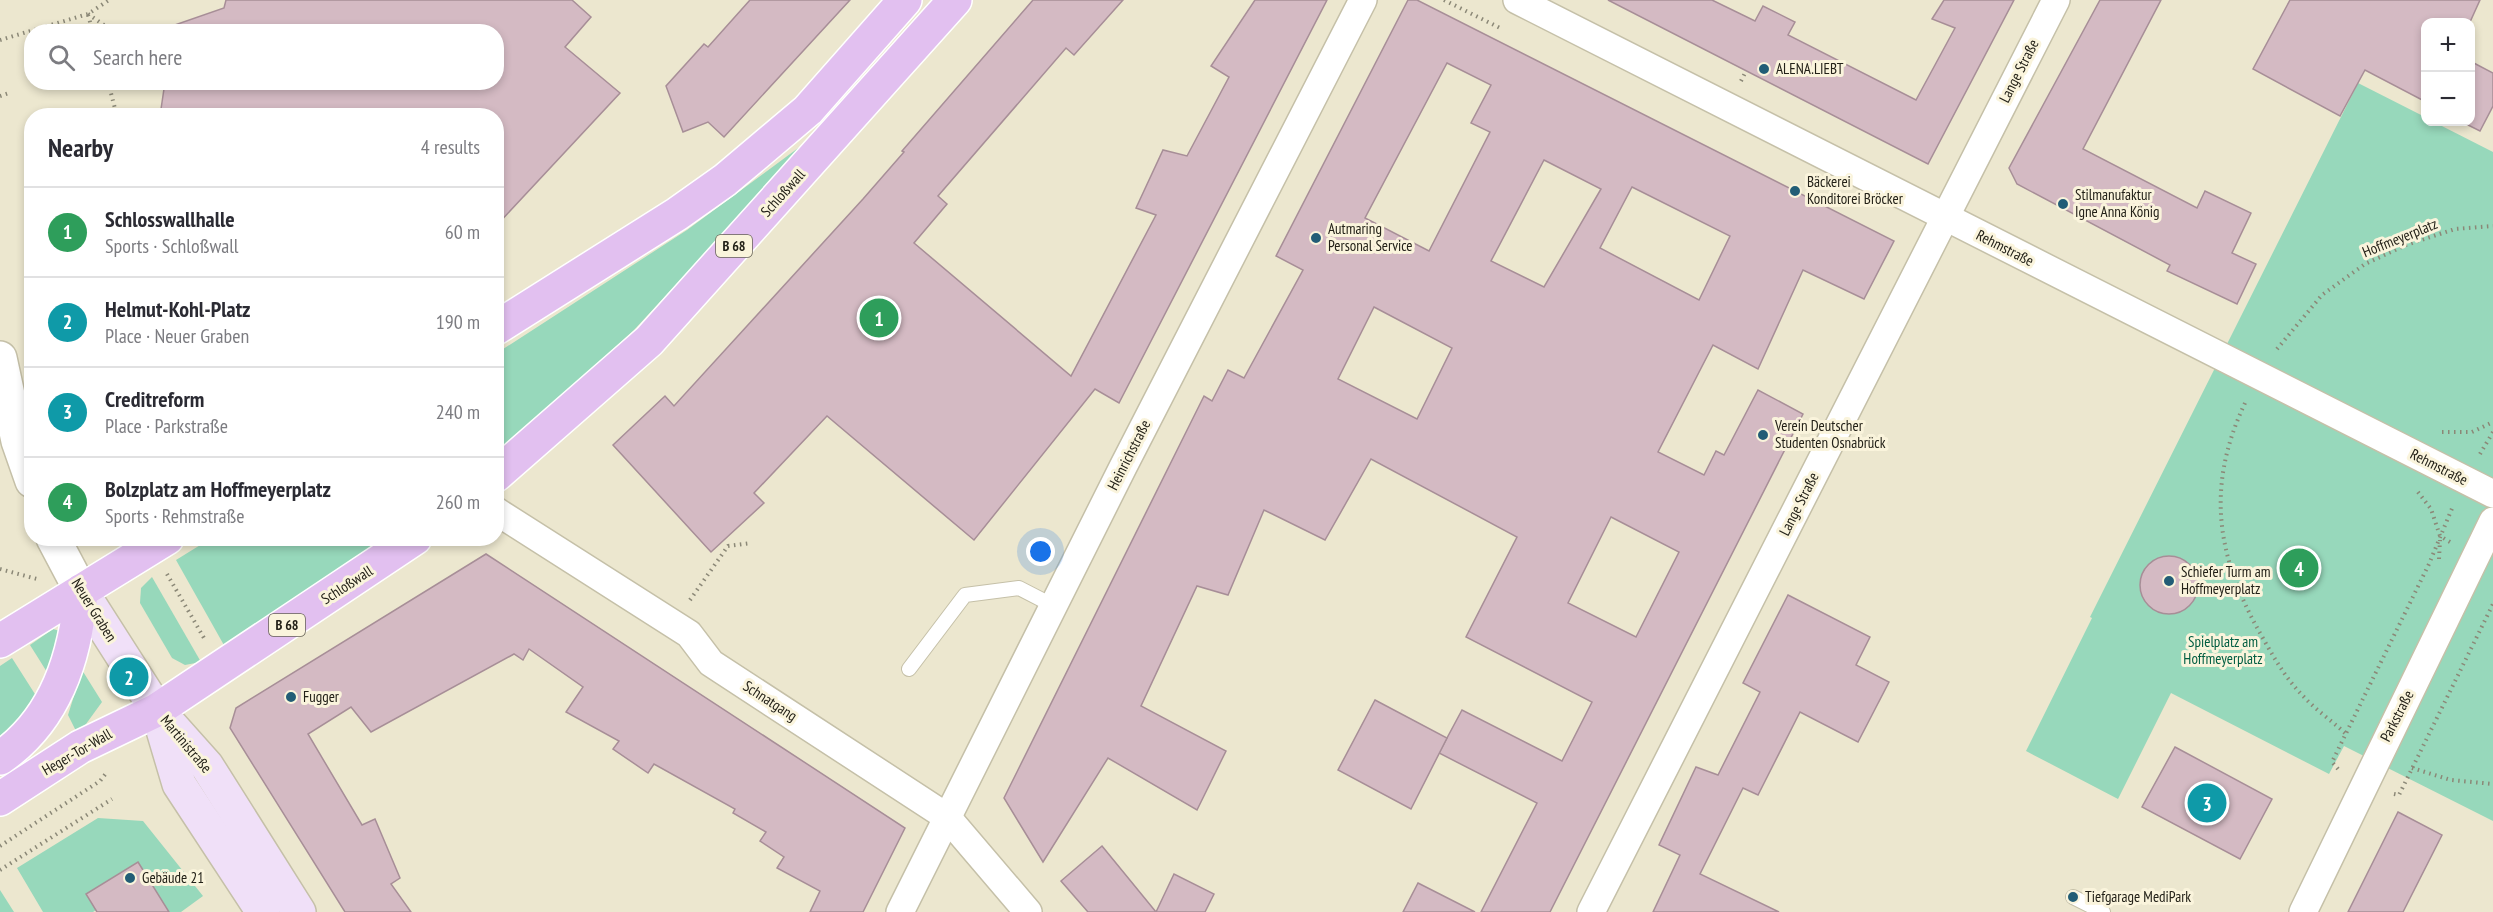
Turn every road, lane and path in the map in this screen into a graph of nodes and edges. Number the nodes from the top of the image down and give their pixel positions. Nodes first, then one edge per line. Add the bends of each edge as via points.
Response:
1 (109, 0) edge
2 (905, 0) edge
3 (955, 0) edge
4 (1363, 0) edge
5 (1517, 0) edge
6 (2056, 0) edge
7 (88, 14) junction
8 (54, 24) edge
9 (91, 24) edge
10 (102, 24) edge
11 (24, 33) edge
12 (0, 40) edge
13 (1746, 71) dead end
14 (1741, 82) dead end
15 (110, 90) edge
16 (9, 93) dead end
17 (0, 96) edge
18 (115, 108) edge
19 (1945, 218) junction
20 (2493, 226) edge
21 (504, 323) edge
22 (2277, 349) dead end
23 (0, 358) edge
24 (2246, 402) dead end
25 (24, 458) edge
26 (504, 468) edge
27 (2493, 494) edge
28 (504, 516) edge
29 (2493, 521) edge
30 (2440, 536) dead end
31 (751, 543) dead end
32 (57, 546) edge
33 (405, 546) edge
34 (166, 554) edge
35 (81, 591) junction
36 (688, 603) dead end
37 (1052, 605) junction
38 (0, 641) edge
39 (208, 644) dead end
40 (909, 669) dead end
41 (157, 710) junction
42 (2345, 733) junction
43 (0, 758) edge
44 (2412, 768) dead end
45 (2493, 784) edge
46 (2361, 791) junction
47 (112, 799) dead end
48 (0, 800) edge
49 (947, 817) junction
50 (0, 870) edge
51 (2073, 897) dead end
52 (263, 912) edge
53 (298, 912) edge
54 (900, 912) edge
55 (1028, 912) edge
56 (1591, 912) edge
57 (2103, 912) edge
58 (2303, 912) edge

1 - 7 path
2 - 21 main road via 808,110 725,180
3 - 26 main road, Schloßwall / B 68 via 649,341
4 - 37 street, Heinrichstraße
5 - 19 street, Rehmstraße
6 - 19 street, Lange Straße
7 - 8 path
7 - 9 path
7 - 10 path
11 - 12 path
13 - 14 path
15 - 18 path
16 - 17 path
19 - 27 street, Rehmstraße
19 - 56 street, Lange Straße
20 - 22 path, Hoffmeyerplatz via 2456,229 2406,245 2365,264 2322,295
23 - 25 street
24 - 42 path via 2220,479 2219,510 2231,572 2279,666 2304,697
28 - 49 street, Schnatgang via 689,634 711,663
29 - 46 street, Parkstraße
30 - 42 path
31 - 36 path via 728,546
32 - 35 street, Neuer Graben
33 - 41 main road, Schloßwall / B 68
34 - 35 main road
34 - 39 path
35 - 38 main road
35 - 41 main road, Neuer Graben
35 - 43 main road via 70,653 52,703 31,731
37 - 40 lane via 1019,588 965,595
37 - 49 street, Heinrichstraße
41 - 48 main road, Heger-Tor-Wall / B 68 via 80,747
41 - 52 main road, Martinistraße via 179,784
41 - 53 main road, Martinistraße via 207,766
42 - 46 path via 2332,762
44 - 45 path via 2451,780
46 - 58 street, Parkstraße
47 - 50 path
49 - 54 street, Heinrichstraße
49 - 55 street, Schnatgang
51 - 57 lane

